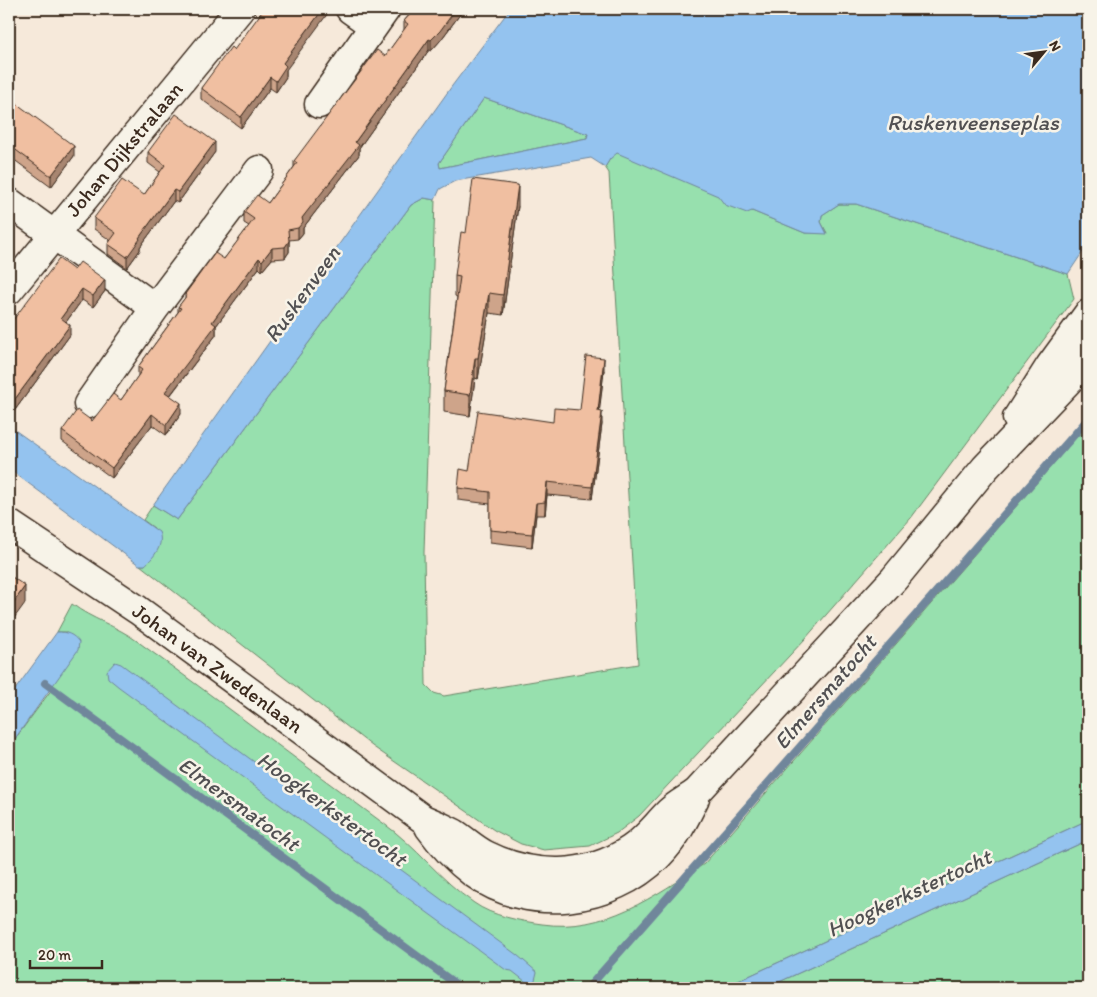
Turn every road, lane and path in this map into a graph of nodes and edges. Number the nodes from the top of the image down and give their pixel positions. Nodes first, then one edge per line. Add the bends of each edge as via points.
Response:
1 (240, 9) edge
2 (350, 9) edge
3 (380, 17) edge
4 (319, 104) dead end
5 (259, 170) dead end
6 (9, 202) edge
7 (54, 234) junction
8 (9, 290) edge
9 (156, 308) junction
10 (1088, 314) edge
11 (1088, 355) edge
12 (88, 404) dead end
13 (984, 468) junction
14 (9, 524) edge

1 - 7 main road, Johan Dijkstralaan
2 - 3 main road
3 - 4 main road
5 - 9 main road
6 - 7 main road
7 - 8 main road, Johan Dijkstralaan
7 - 9 main road
9 - 12 main road
10 - 13 main road, Johan van Zwedenlaan
11 - 13 main road, Johan van Zwedenlaan via 1070,379
13 - 14 main road, Johan van Zwedenlaan via 894,579 698,792 671,810 630,850 597,866 559,873 539,872 501,862 423,819 138,610

